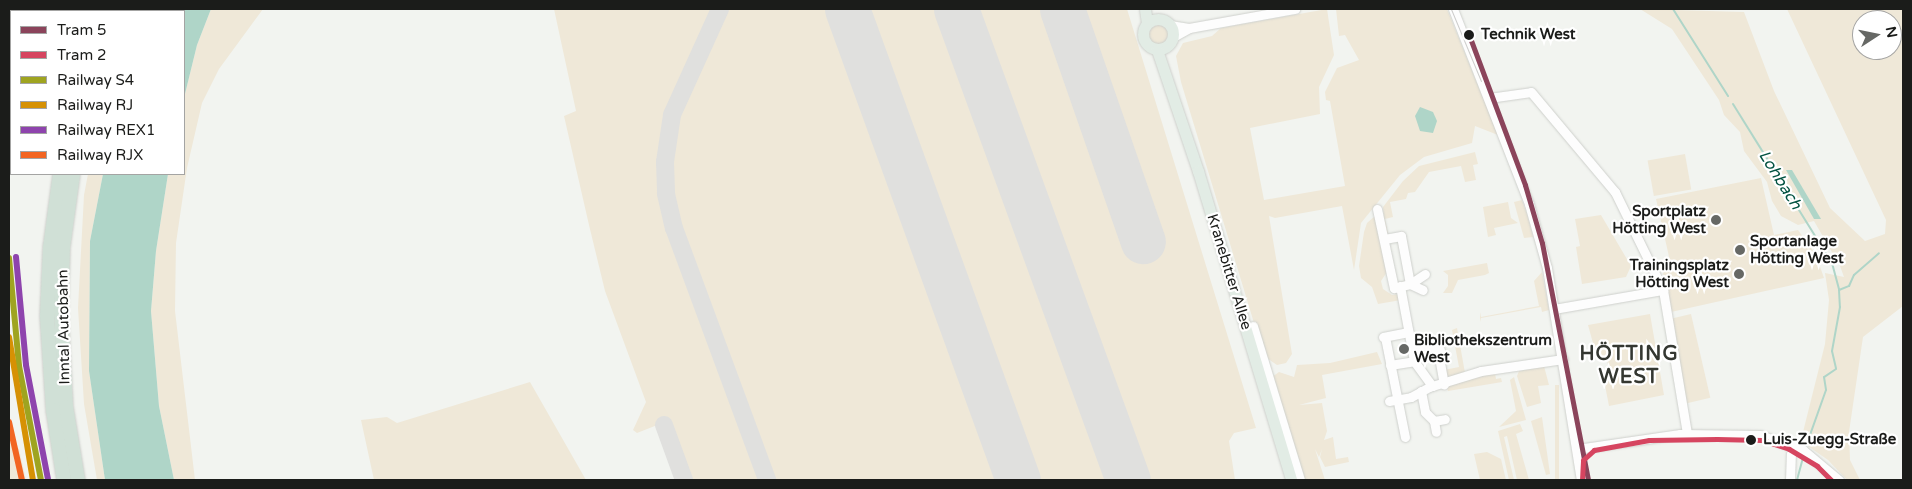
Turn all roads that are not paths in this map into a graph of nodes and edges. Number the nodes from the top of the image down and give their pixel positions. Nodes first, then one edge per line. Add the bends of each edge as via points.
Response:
1 (1146, 9) edge
2 (1150, 9) edge
3 (1295, 9) edge
4 (1453, 9) edge
5 (1159, 19) junction
6 (1147, 23) junction
7 (1170, 25) junction
8 (1189, 28) junction
9 (1165, 45) junction
10 (1489, 98) junction
11 (60, 175) edge
12 (73, 175) edge
13 (1378, 209) dead end
14 (1384, 239) junction
15 (1405, 256) junction
16 (1388, 259) junction
17 (1426, 274) dead end
18 (1410, 284) junction
19 (1400, 286) junction
20 (1423, 290) dead end
21 (1663, 290) junction
22 (1554, 310) junction
23 (1253, 326) dead end
24 (1409, 332) junction
25 (1412, 348) junction
26 (1563, 359) junction
27 (1414, 361) junction
28 (1390, 365) junction
29 (1444, 384) junction
30 (1432, 386) junction
31 (1421, 391) junction
32 (1393, 400) junction
33 (1445, 419) dead end
34 (1434, 420) junction
35 (1436, 432) dead end
36 (1687, 433) junction
37 (1405, 437) dead end
38 (1578, 449) junction
39 (1803, 450) junction
40 (64, 480) edge
41 (78, 480) edge
42 (1291, 480) edge
43 (1300, 480) edge
44 (1582, 480) edge
45 (1790, 480) edge
46 (1839, 480) edge

1 - 6 main road
2 - 5 main road
3 - 8 street
4 - 10 street
5 - 6 main road
5 - 7 main road
6 - 9 main road via 1142,32 1144,41
7 - 8 street
7 - 9 main road
8 - 9 street
9 - 42 main road, Kranebitter Allee via 1164,65
10 - 21 street via 1531,92 1615,192
10 - 22 street via 1526,194
11 - 40 highway, Inntal Autobahn via 50,248 47,316 53,410
12 - 41 highway, Inntal Autobahn via 63,247 61,312 66,408
13 - 14 street
14 - 15 street via 1401,236
14 - 16 street
15 - 16 street
15 - 18 street
16 - 19 street via 1394,288
17 - 18 street
18 - 19 street
18 - 20 street
19 - 24 street
21 - 22 street
21 - 36 street
22 - 26 street
23 - 43 street, Kranebitter Allee
24 - 25 street
24 - 28 street via 1384,337
25 - 27 street
25 - 29 street via 1426,344 1439,351
26 - 29 street via 1481,371
26 - 38 street
27 - 28 street
27 - 30 street
28 - 32 street
29 - 30 street
30 - 31 street
31 - 32 street
31 - 34 street via 1425,412
32 - 37 street
33 - 34 street
34 - 35 street
36 - 38 street
36 - 39 street via 1760,435
38 - 44 street
39 - 45 street via 1791,454
39 - 46 street

